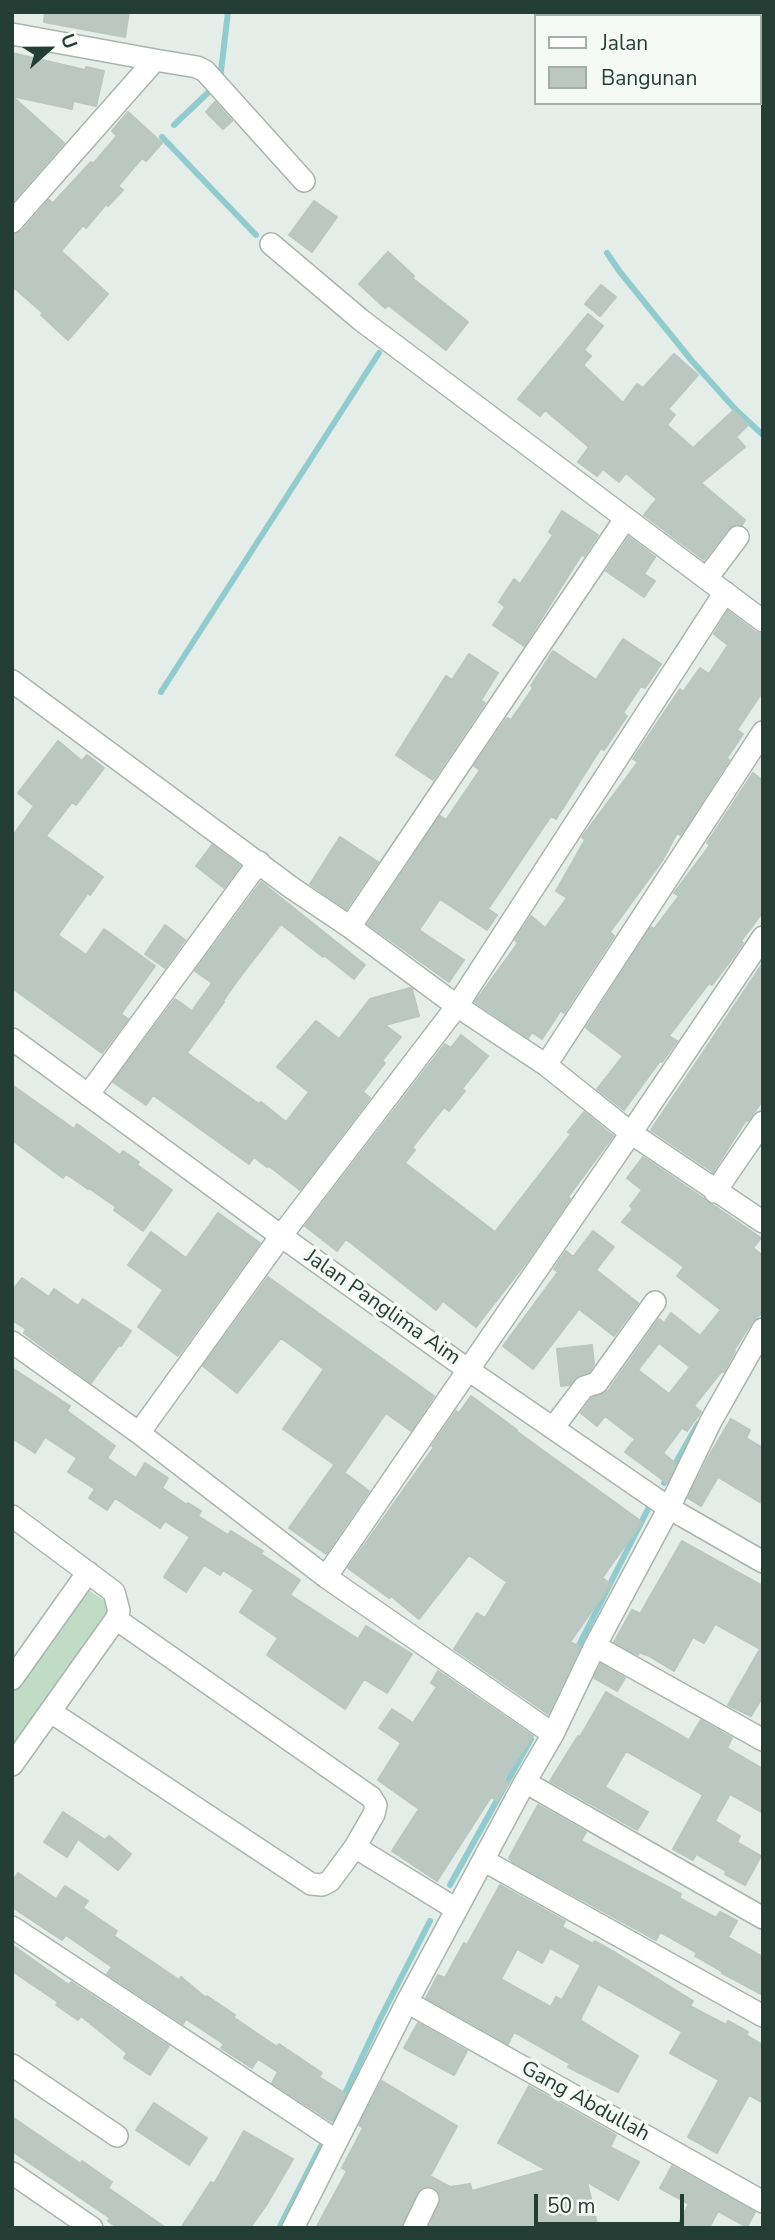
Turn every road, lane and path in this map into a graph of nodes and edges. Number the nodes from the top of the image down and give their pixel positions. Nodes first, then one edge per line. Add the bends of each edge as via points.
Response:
1 (12, 34) edge
2 (155, 60) junction
3 (304, 181) dead end
4 (12, 222) edge
5 (271, 244) dead end
6 (625, 519) junction
7 (738, 537) dead end
8 (707, 579) junction
9 (725, 592) junction
10 (763, 621) edge
11 (12, 681) edge
12 (763, 732) edge
13 (259, 862) junction
14 (350, 927) junction
15 (763, 937) edge
16 (457, 1006) junction
17 (12, 1040) edge
18 (546, 1065) junction
19 (88, 1095) junction
20 (763, 1122) edge
21 (631, 1133) junction
22 (715, 1192) junction
23 (763, 1222) edge
24 (281, 1236) junction
25 (655, 1302) dead end
26 (763, 1329) edge
27 (12, 1342) edge
28 (467, 1369) junction
29 (553, 1428) junction
30 (139, 1433) junction
31 (669, 1508) junction
32 (12, 1516) edge
33 (763, 1562) edge
34 (88, 1572) junction
35 (327, 1577) junction
36 (116, 1619) junction
37 (595, 1646) junction
38 (12, 1679) edge
39 (51, 1712) junction
40 (553, 1734) junction
41 (20, 1739) edge
42 (763, 1740) edge
43 (12, 1765) edge
44 (525, 1782) junction
45 (355, 1847) junction
46 (483, 1860) junction
47 (456, 1909) junction
48 (763, 1918) edge
49 (12, 1927) edge
50 (407, 2002) junction
51 (763, 2016) edge
52 (12, 2065) edge
53 (117, 2136) dead end
54 (337, 2141) junction
55 (12, 2174) edge
56 (428, 2199) dead end
57 (763, 2202) edge
58 (92, 2228) edge
59 (293, 2228) edge
60 (414, 2228) edge

1 - 2 street
2 - 3 street via 201,69
2 - 4 street
5 - 6 street via 361,320
6 - 8 street
6 - 14 street
7 - 8 street
8 - 9 street
9 - 10 street
9 - 16 street
11 - 13 street
12 - 18 street
13 - 14 street
13 - 19 street
14 - 16 street
15 - 21 street
16 - 18 street
16 - 24 street
17 - 19 street, Jalan Panglima Aim
18 - 21 street
19 - 24 street, Jalan Panglima Aim
20 - 22 street
21 - 22 street
21 - 28 street
22 - 23 street
24 - 28 street, Jalan Panglima Aim
24 - 30 street
25 - 29 street via 597,1382 584,1387
26 - 31 street via 710,1421
27 - 30 street
28 - 29 street, Jalan Panglima Aim
28 - 35 street
29 - 31 street, Jalan Panglima Aim
30 - 35 street
31 - 33 street, Jalan Panglima Aim
31 - 37 street
32 - 34 street
34 - 36 street via 114,1592 119,1605
34 - 38 street
35 - 40 street
36 - 39 street
36 - 45 street via 371,1797 376,1805 374,1814
37 - 40 street
37 - 42 street
39 - 41 street
39 - 45 street via 311,1884 330,1881
40 - 44 street
41 - 43 street
44 - 46 street
44 - 48 street
45 - 47 street
46 - 47 street
46 - 51 street
47 - 50 street
49 - 54 street
50 - 54 street
50 - 57 street, Gang Abdullah
52 - 53 street
54 - 59 street
55 - 58 street
56 - 60 street

